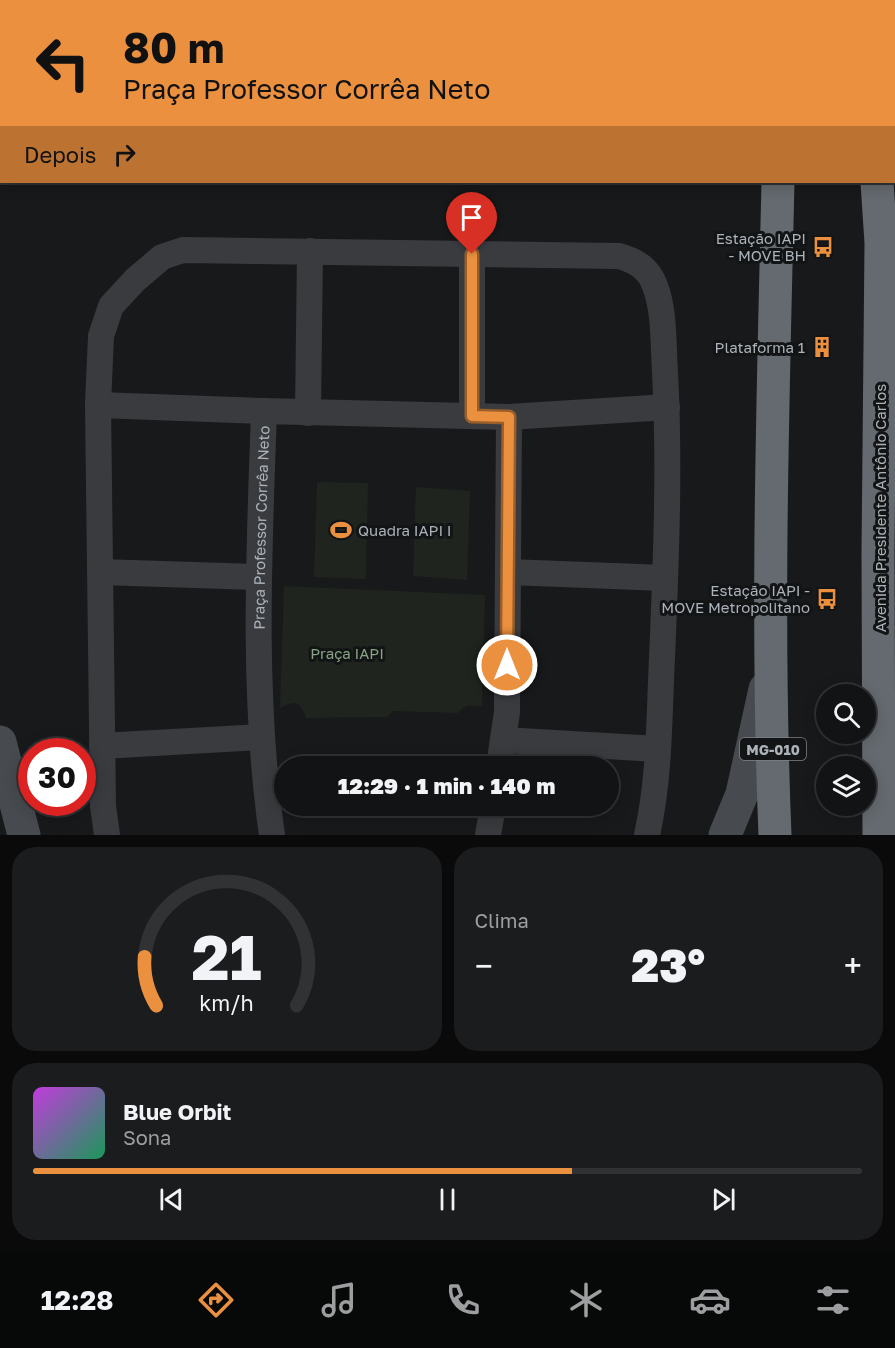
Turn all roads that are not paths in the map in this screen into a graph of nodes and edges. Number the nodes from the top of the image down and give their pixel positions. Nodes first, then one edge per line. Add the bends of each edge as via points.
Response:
1 (778, 183) edge
2 (877, 183) edge
3 (892, 183) edge
4 (881, 243) junction
5 (310, 251) junction
6 (472, 254) junction
7 (98, 405) junction
8 (667, 407) junction
9 (264, 411) junction
10 (308, 412) junction
11 (472, 416) junction
12 (509, 417) junction
13 (878, 552) junction
14 (100, 572) junction
15 (508, 572) junction
16 (258, 577) junction
17 (665, 578) junction
18 (895, 602) edge
19 (771, 664) junction
20 (262, 737) junction
21 (503, 740) junction
22 (0, 742) edge
23 (102, 746) junction
24 (658, 749) junction
25 (501, 756) edge
26 (4, 777) edge
27 (742, 794) junction
28 (491, 816) edge
29 (24, 835) edge
30 (107, 835) edge
31 (272, 835) edge
32 (488, 835) edge
33 (648, 835) edge
34 (725, 835) edge
35 (737, 835) edge
36 (775, 835) edge
37 (879, 835) edge

1 - 19 highway, MG-010
2 - 4 highway, Avenida Presidente Antônio Carlos
3 - 4 highway
4 - 13 highway, Avenida Presidente Antônio Carlos
5 - 6 street
5 - 7 street via 183,250 162,257 111,306 101,336
5 - 10 street
6 - 8 street via 619,256 643,267 657,289 661,312
6 - 11 street
7 - 9 street
7 - 14 street
8 - 12 street, Praça Professor Corrêa Neto
8 - 17 street
9 - 10 street, Praça Professor Corrêa Neto
9 - 16 street, Praça Professor Corrêa Neto
10 - 11 street, Praça Professor Corrêa Neto
11 - 12 street, Praça Professor Corrêa Neto
12 - 15 street
13 - 18 highway
13 - 37 highway, Avenida Presidente Antônio Carlos
14 - 16 street
14 - 23 street
15 - 17 street
15 - 21 street via 507,712
16 - 20 street, Praça Professor Corrêa Neto
17 - 24 street
19 - 27 street
19 - 36 highway, MG-010
20 - 23 street
20 - 31 street, Praça Professor Corrêa Neto
21 - 24 street
21 - 25 street
22 - 26 street
23 - 30 street
24 - 33 street
26 - 29 street
27 - 34 street
27 - 35 street
28 - 32 street

